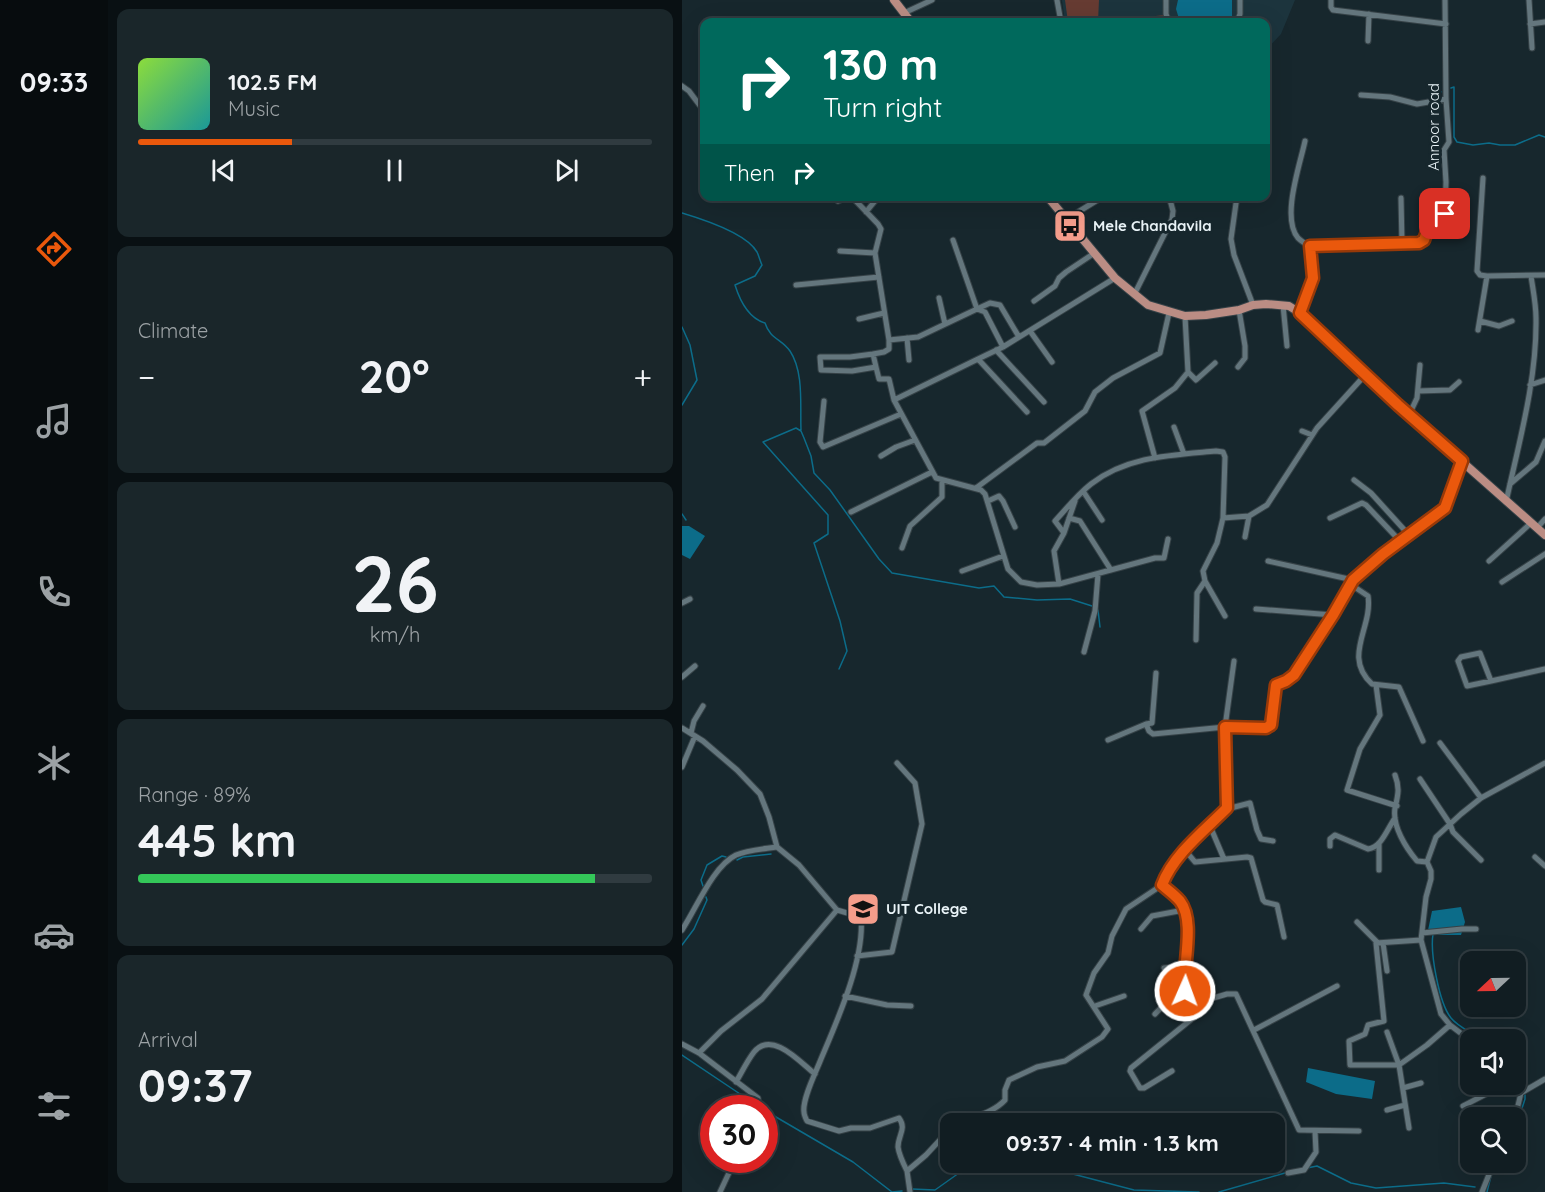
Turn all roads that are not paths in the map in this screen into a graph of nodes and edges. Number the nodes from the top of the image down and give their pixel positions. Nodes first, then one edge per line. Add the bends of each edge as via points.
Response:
1 (894, 0) edge
2 (932, 0) edge
3 (1057, 0) edge
4 (1166, 0) edge
5 (1240, 0) edge
6 (1331, 0) edge
7 (1445, 0) edge
8 (1529, 0) edge
9 (904, 13) junction
10 (1369, 14) junction
11 (908, 18) edge
12 (1060, 18) edge
13 (1168, 18) edge
14 (1238, 18) edge
15 (1544, 22) edge
16 (1446, 24) junction
17 (1530, 24) junction
18 (1368, 41) dead end
19 (1532, 48) dead end
20 (682, 86) edge
21 (1361, 95) dead end
22 (1446, 99) junction
23 (700, 106) edge
24 (1305, 141) dead end
25 (1483, 178) dead end
26 (1400, 198) dead end
27 (854, 201) edge
28 (875, 201) edge
29 (1051, 201) edge
30 (1096, 201) edge
31 (1170, 201) edge
32 (1236, 201) edge
33 (866, 212) junction
34 (1065, 220) junction
35 (953, 240) dead end
36 (1402, 244) junction
37 (1310, 246) junction
38 (840, 251) dead end
39 (875, 253) junction
40 (1093, 254) junction
41 (1544, 275) edge
42 (1487, 276) junction
43 (1531, 276) junction
44 (879, 277) junction
45 (1115, 278) junction
46 (796, 285) dead end
47 (1134, 295) junction
48 (938, 298) dead end
49 (1034, 301) dead end
50 (1253, 305) junction
51 (1283, 305) junction
52 (977, 309) junction
53 (1239, 310) junction
54 (884, 313) junction
55 (1169, 313) junction
56 (1300, 313) junction
57 (1544, 315) edge
58 (1185, 316) junction
59 (1536, 316) junction
60 (859, 319) dead end
61 (1480, 321) junction
62 (1512, 321) dead end
63 (945, 324) junction
64 (1478, 330) dead end
65 (1030, 331) junction
66 (1019, 337) junction
67 (907, 338) junction
68 (889, 340) junction
69 (1287, 346) dead end
70 (1003, 347) junction
71 (996, 350) junction
72 (873, 354) junction
73 (978, 359) junction
74 (909, 360) dead end
75 (1052, 362) dead end
76 (1215, 363) dead end
77 (1420, 365) dead end
78 (876, 367) junction
79 (1238, 367) dead end
80 (1188, 372) junction
81 (1366, 374) junction
82 (1544, 380) edge
83 (1459, 382) dead end
84 (1530, 385) junction
85 (1418, 391) junction
86 (894, 400) junction
87 (824, 401) dead end
88 (1044, 402) dead end
89 (1027, 412) dead end
90 (901, 414) junction
91 (1409, 415) junction
92 (1174, 427) dead end
93 (1302, 431) dead end
94 (1312, 435) junction
95 (915, 440) junction
96 (1544, 441) edge
97 (1184, 454) junction
98 (881, 456) dead end
99 (1154, 458) junction
100 (1462, 461) junction
101 (932, 472) junction
102 (1354, 480) dead end
103 (942, 481) junction
104 (1510, 484) junction
105 (976, 488) junction
106 (1082, 491) junction
107 (1076, 498) junction
108 (988, 501) junction
109 (1506, 502) junction
110 (851, 512) dead end
111 (1249, 516) junction
112 (1069, 518) junction
113 (1223, 518) junction
114 (1330, 518) dead end
115 (1544, 519) edge
116 (1102, 520) dead end
117 (1534, 526) junction
118 (1015, 527) dead end
119 (1064, 533) junction
120 (1409, 535) junction
121 (1544, 535) edge
122 (1245, 537) dead end
123 (1168, 539) dead end
124 (1400, 541) junction
125 (902, 548) dead end
126 (1544, 554) edge
127 (1003, 556) junction
128 (1268, 561) dead end
129 (1489, 561) dead end
130 (1111, 570) junction
131 (962, 571) dead end
132 (1098, 574) junction
133 (1205, 581) junction
134 (1351, 582) junction
135 (1502, 582) dead end
136 (1058, 584) junction
137 (690, 599) dead end
138 (682, 603) edge
139 (1256, 609) dead end
140 (1333, 615) junction
141 (1225, 616) dead end
142 (1196, 640) dead end
143 (1477, 644) dead end
144 (1084, 652) dead end
145 (1480, 653) junction
146 (1234, 661) dead end
147 (695, 666) dead end
148 (1544, 669) edge
149 (1156, 673) dead end
150 (682, 677) edge
151 (1491, 681) junction
152 (1376, 685) junction
153 (703, 706) dead end
154 (1146, 724) junction
155 (1225, 727) junction
156 (682, 728) edge
157 (693, 735) junction
158 (1108, 740) dead end
159 (1423, 741) dead end
160 (1440, 743) dead end
161 (897, 763) dead end
162 (1544, 763) edge
163 (682, 767) edge
164 (1395, 775) dead end
165 (1420, 779) dead end
166 (1481, 798) junction
167 (1397, 806) junction
168 (1227, 808) junction
169 (1395, 818) junction
170 (1450, 824) junction
171 (1210, 825) junction
172 (1273, 840) dead end
173 (1379, 843) junction
174 (1330, 846) dead end
175 (777, 847) junction
176 (1185, 850) junction
177 (1535, 857) dead end
178 (1224, 859) junction
179 (1481, 860) dead end
180 (1427, 862) junction
181 (1544, 866) edge
182 (1379, 870) dead end
183 (1162, 885) junction
184 (837, 910) junction
185 (1184, 910) junction
186 (1357, 922) dead end
187 (1141, 929) dead end
188 (1476, 929) dead end
189 (682, 930) edge
190 (1284, 936) dead end
191 (1421, 937) junction
192 (1381, 943) junction
193 (857, 956) junction
194 (1186, 965) junction
195 (1164, 968) dead end
196 (1387, 971) dead end
197 (1184, 984) junction
198 (1337, 986) dead end
199 (846, 996) junction
200 (1124, 996) dead end
201 (1203, 1001) junction
202 (912, 1006) dead end
203 (1095, 1006) junction
204 (1155, 1014) dead end
205 (1450, 1025) junction
206 (1254, 1030) junction
207 (1387, 1032) dead end
208 (1460, 1033) edge
209 (682, 1044) edge
210 (699, 1053) junction
211 (1399, 1065) junction
212 (1172, 1071) dead end
213 (815, 1074) junction
214 (1544, 1079) edge
215 (736, 1082) junction
216 (1421, 1083) dead end
217 (1403, 1088) junction
218 (1526, 1090) edge
219 (754, 1095) edge
220 (1484, 1095) edge
221 (1405, 1105) junction
222 (1463, 1106) dead end
223 (1387, 1110) dead end
224 (981, 1113) edge
225 (1409, 1128) dead end
226 (1315, 1131) junction
227 (1359, 1131) dead end
228 (940, 1140) edge
229 (907, 1171) junction
230 (729, 1173) edge
231 (1288, 1173) dead end
232 (1490, 1173) edge
233 (720, 1192) edge
234 (910, 1192) edge
235 (1482, 1192) edge

1 - 9 main road
2 - 9 street
3 - 12 street
4 - 13 street
5 - 14 street
6 - 10 street via 1333,10
7 - 16 street, Annoor road
8 - 17 street
9 - 11 main road
10 - 16 street
10 - 18 street
15 - 17 street
16 - 22 street, Annoor road
17 - 19 street
20 - 23 street
21 - 22 street via 1417,104
22 - 36 street, Annoor road via 1449,142 1444,150 1445,214 1430,223 1424,240
24 - 37 street via 1290,210 1298,239
25 - 42 street via 1477,271
26 - 36 street
27 - 33 street
28 - 33 street
29 - 34 main road
30 - 34 street
31 - 47 street via 1172,219
32 - 50 street via 1231,234 1234,255
33 - 39 street via 881,229
34 - 40 main road
35 - 52 street
36 - 37 street, Annoor road
37 - 56 street via 1313,278
38 - 39 street
39 - 44 street
40 - 45 main road
40 - 49 street
41 - 43 street
42 - 43 street
42 - 61 street
43 - 59 street
44 - 46 street
44 - 54 street
45 - 47 main road
45 - 65 street
47 - 55 main road
48 - 63 street
50 - 51 main road
50 - 53 main road
51 - 56 main road
51 - 69 street
52 - 63 street
52 - 66 street via 990,303 1000,305
52 - 70 street via 985,312
53 - 58 main road
53 - 79 street via 1245,358
54 - 60 street
54 - 68 street
55 - 58 main road
55 - 105 street via 1159,353 1113,378 1095,392 1085,411
56 - 81 main road
57 - 59 street
58 - 80 street
59 - 84 street
61 - 62 street via 1499,326
61 - 64 street
63 - 67 street
65 - 66 street
65 - 75 street
66 - 70 street
67 - 68 street
67 - 74 street
68 - 72 street via 889,349
70 - 71 street
71 - 73 street
71 - 88 street
72 - 78 street
72 - 78 street via 820,357 821,370
73 - 86 street
73 - 89 street
76 - 80 street via 1196,380
77 - 85 street
78 - 86 street via 879,379 889,379
80 - 99 street via 1175,388 1142,411
81 - 91 main road
81 - 94 street
82 - 84 street
83 - 85 street via 1450,390
84 - 104 street
85 - 91 street
86 - 90 street
87 - 90 street via 820,442 823,447
90 - 95 street
91 - 100 main road
92 - 97 street
93 - 94 street
94 - 111 street via 1267,505
95 - 98 street
95 - 101 street
96 - 104 street via 1536,462
97 - 99 street
97 - 113 street via 1223,452
99 - 106 street via 1122,466
100 - 109 main road
100 - 120 street via 1445,508
101 - 103 street
101 - 110 street
102 - 120 street
103 - 105 street
103 - 125 street via 942,497 910,526
104 - 109 street
105 - 108 street
106 - 107 street
106 - 116 street
107 - 112 street
107 - 119 street via 1055,521
108 - 118 street via 999,496
108 - 127 street
109 - 117 main road
111 - 113 street
111 - 122 street
112 - 119 street
112 - 130 street via 1080,521
113 - 133 street via 1217,543 1203,571
114 - 124 street via 1362,503
115 - 117 street
117 - 121 main road
117 - 129 street
119 - 136 street via 1054,551
120 - 124 street
123 - 130 street via 1164,558
124 - 134 street
126 - 135 street
127 - 131 street
127 - 136 street via 1008,569 1021,582
128 - 134 street
130 - 132 street
132 - 136 street
132 - 144 street
133 - 141 street
133 - 142 street via 1197,592
134 - 140 street
134 - 152 street via 1368,596 1357,655 1363,675
137 - 138 street
139 - 140 street
140 - 155 street via 1294,675 1276,685 1271,725
143 - 145 street
145 - 151 street
145 - 151 street via 1458,661 1466,686
146 - 155 street
147 - 150 street
148 - 151 street
149 - 154 street via 1152,723
152 - 159 street via 1399,687
152 - 167 street via 1380,715 1360,749 1347,790
153 - 157 street via 694,721
154 - 155 street via 1153,734
154 - 158 street
155 - 168 street
156 - 157 street
157 - 163 street
157 - 175 street via 760,794
160 - 166 street
161 - 193 street via 915,783 922,824 892,952
162 - 166 street
164 - 167 street via 1400,787
165 - 170 street
166 - 170 street
167 - 169 street
168 - 171 street
168 - 172 street via 1250,803 1261,839
169 - 173 street
169 - 180 street via 1409,852 1417,861
170 - 179 street
170 - 180 street via 1436,837
171 - 176 street
171 - 178 street
173 - 174 street via 1368,849 1335,835
173 - 182 street
175 - 184 street via 799,865
175 - 189 street via 731,859 712,878
176 - 178 street via 1195,862
176 - 183 street
177 - 181 street
178 - 190 street via 1251,858 1263,900 1277,905
180 - 191 street via 1431,879
183 - 185 street
183 - 203 street via 1126,909 1086,995
184 - 193 street via 861,917 863,933
184 - 210 street via 762,999
185 - 187 street via 1152,916
185 - 194 street
186 - 192 street
188 - 191 street
191 - 192 street
191 - 205 street via 1441,1014
192 - 196 street
192 - 211 street via 1376,945 1376,956 1384,1021 1368,1025 1365,1034 1349,1041 1350,1065
193 - 199 street
194 - 195 street
194 - 197 street
197 - 201 street via 1190,996
197 - 204 street
198 - 206 street
199 - 202 street
199 - 213 street
200 - 203 street
201 - 206 street via 1236,994
201 - 212 street via 1202,1009 1130,1071 1140,1088
203 - 224 street via 1108,1029 1102,1037 1064,1061 1037,1067 1009,1080 1005,1100
205 - 208 street
205 - 211 street
206 - 226 street via 1297,1127
207 - 211 street
209 - 210 street
210 - 215 street
211 - 217 street
213 - 215 street via 779,1046 770,1044 755,1051
213 - 229 street via 803,1113 807,1121 839,1131 870,1128 899,1118 903,1130 898,1144
214 - 218 street
215 - 219 street
216 - 217 street
217 - 221 street
220 - 222 street
221 - 223 street
221 - 225 street
226 - 227 street
226 - 231 street via 1316,1152 1304,1170
228 - 229 street
229 - 234 street
230 - 233 street
232 - 235 street

